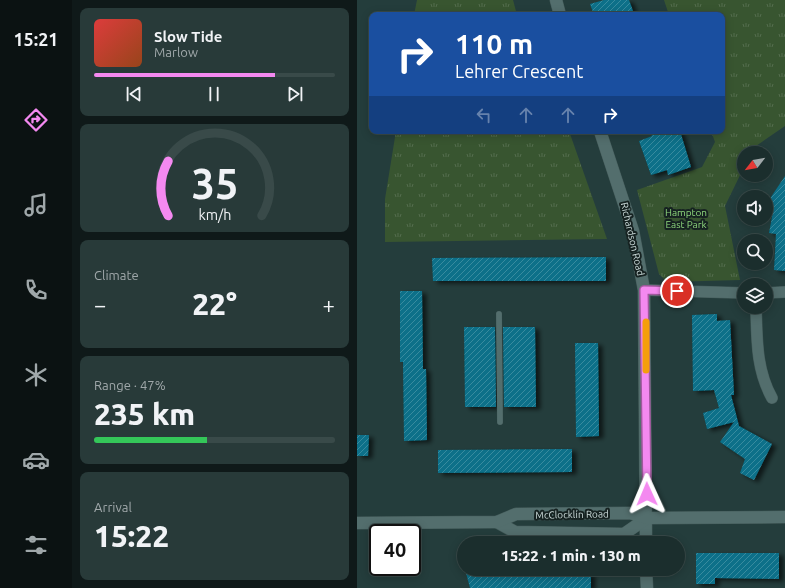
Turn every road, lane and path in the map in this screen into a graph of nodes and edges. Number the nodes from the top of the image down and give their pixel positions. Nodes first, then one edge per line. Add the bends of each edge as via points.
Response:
1 (556, 0) edge
2 (559, 12) edge
3 (601, 134) edge
4 (644, 290) junction
5 (785, 292) edge
6 (737, 293) edge
7 (773, 293) edge
8 (499, 314) dead end
9 (756, 314) edge
10 (772, 398) dead end
11 (500, 422) dead end
12 (785, 517) edge
13 (647, 518) junction
14 (357, 522) edge
15 (497, 522) junction
16 (646, 536) edge
17 (647, 576) edge
18 (647, 588) edge

1 - 2 street
3 - 4 street, Richardson Road via 633,231
4 - 6 street
4 - 13 street, Richardson Road
5 - 7 street
8 - 11 lane
9 - 10 street via 758,358 763,380
12 - 13 street, McClocklin Road
13 - 15 street, McClocklin Road via 630,513 517,514
13 - 15 street, McClocklin Road via 624,534 515,532
13 - 16 street, Richardson Road
14 - 15 street, McClocklin Road
17 - 18 street

